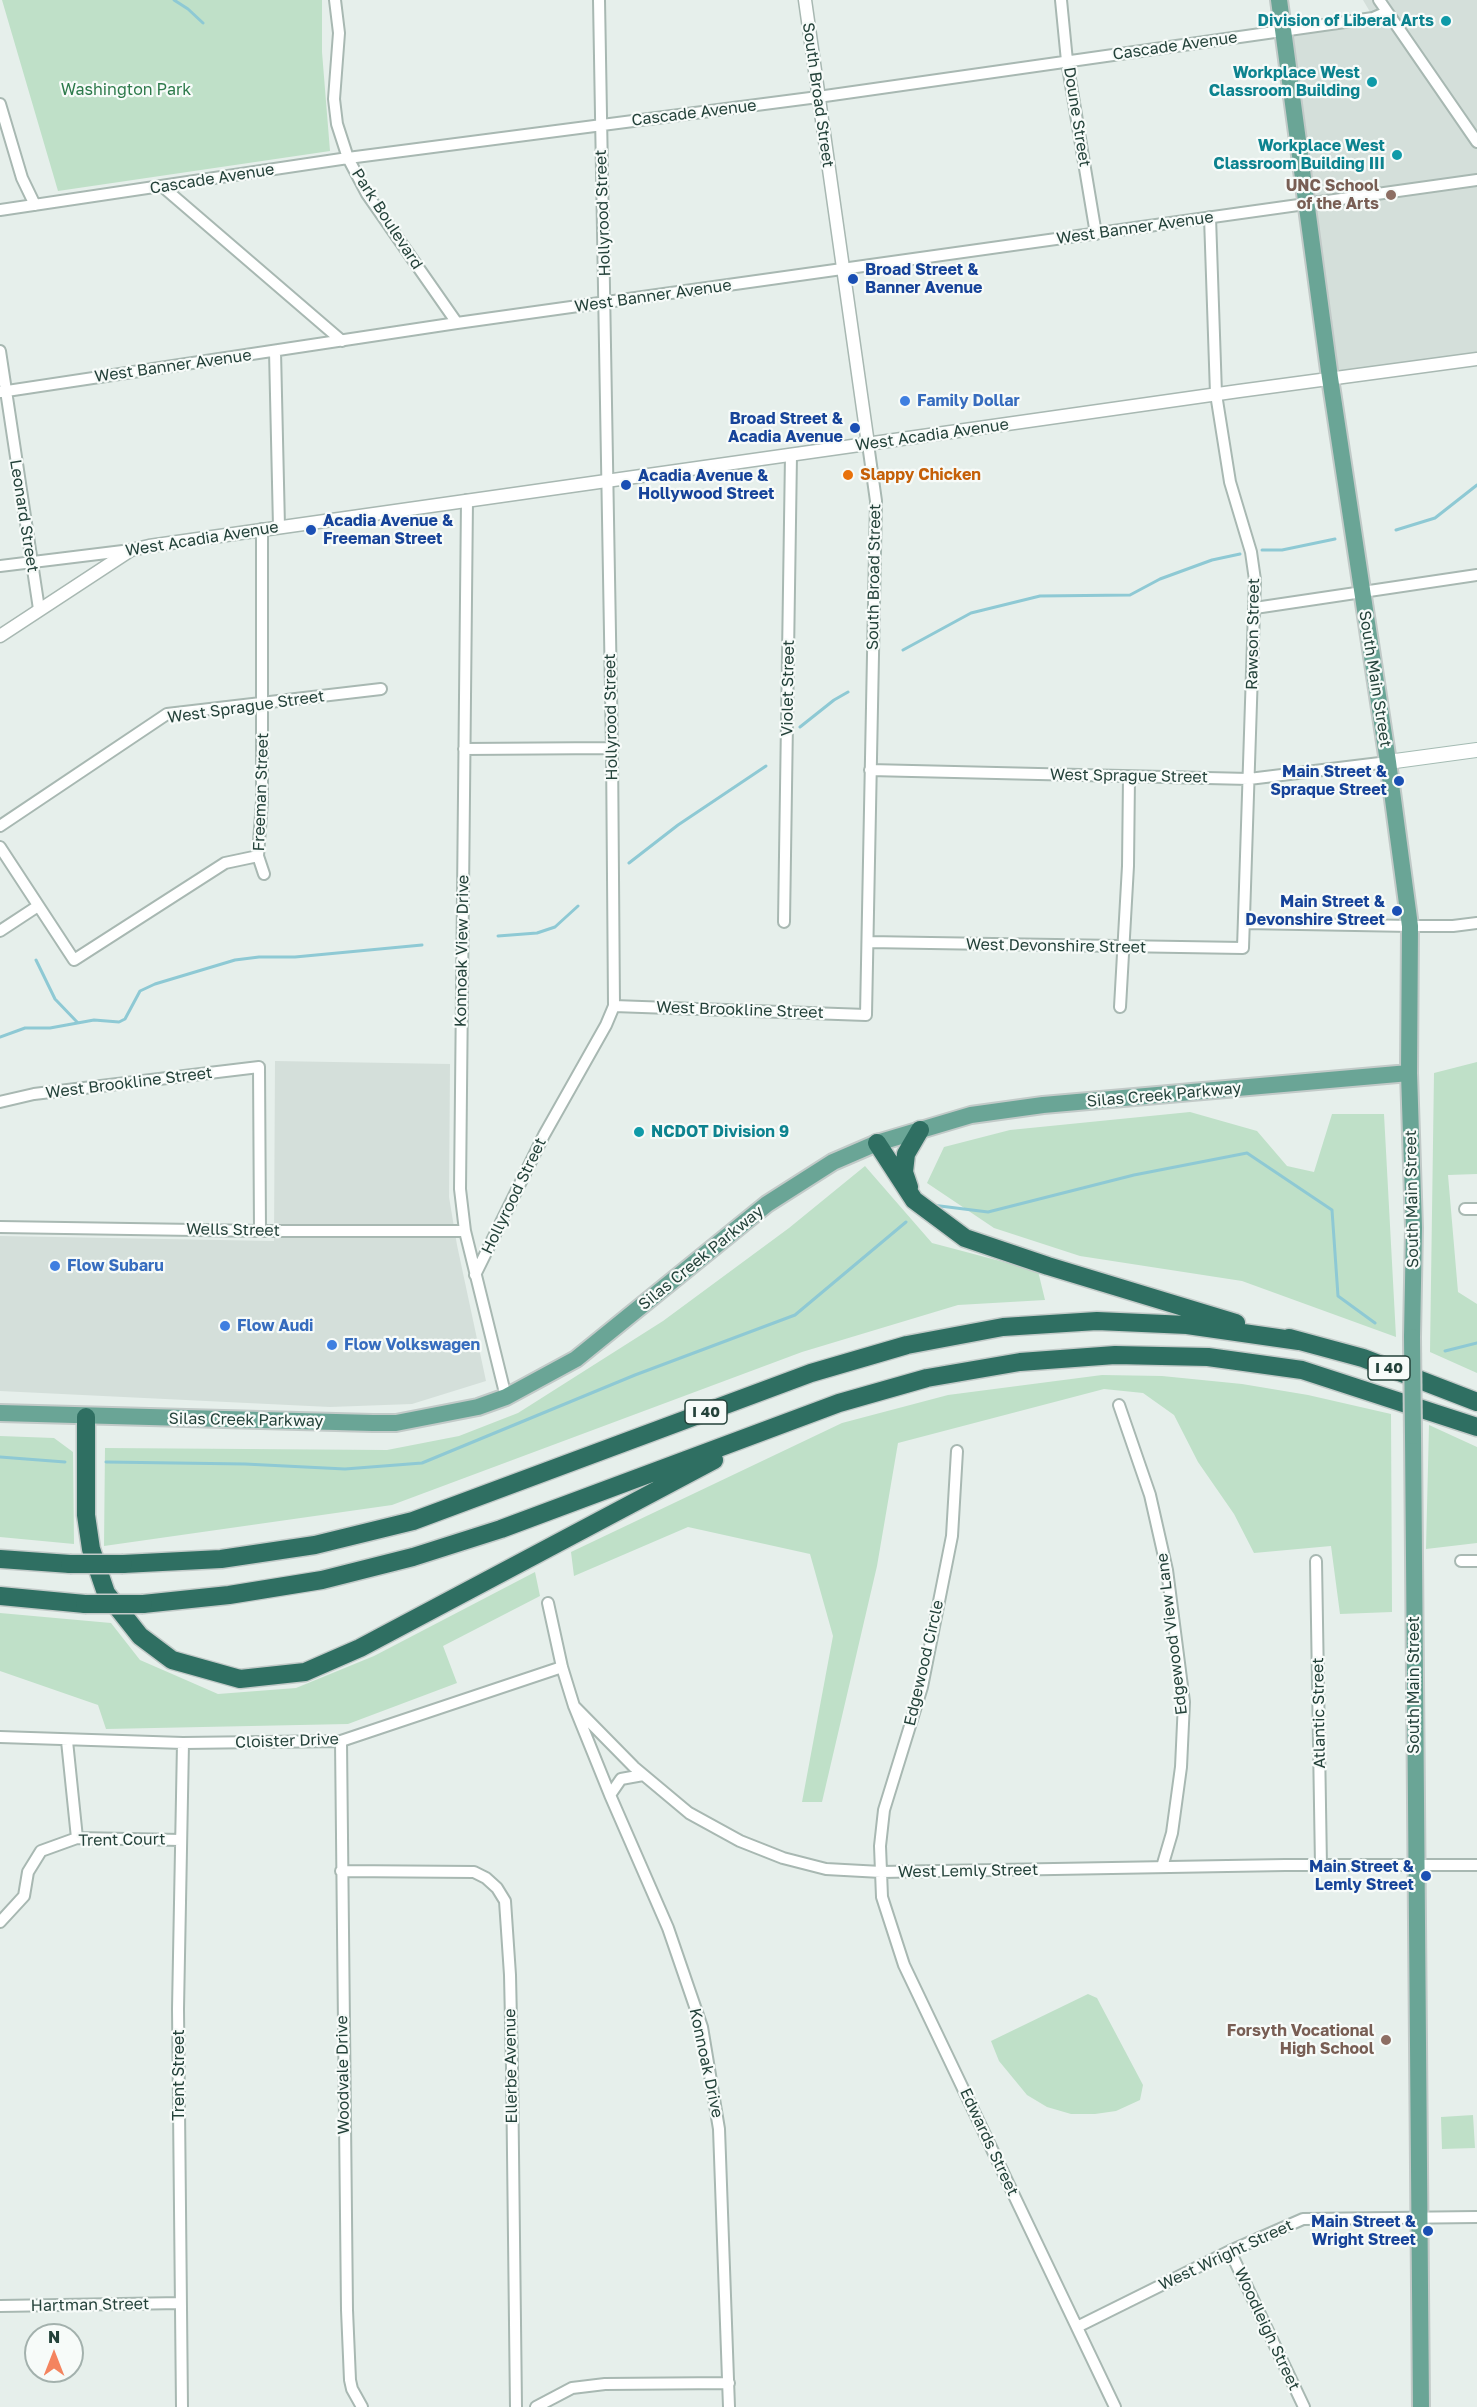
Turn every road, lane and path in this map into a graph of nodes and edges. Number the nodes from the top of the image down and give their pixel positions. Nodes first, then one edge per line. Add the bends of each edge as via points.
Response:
1 (335, 0) edge
2 (599, 0) edge
3 (805, 0) edge
4 (1061, 0) edge
5 (1279, 0) edge
6 (1378, 0) edge
7 (1387, 12) junction
8 (1283, 30) junction
9 (1067, 61) junction
10 (818, 97) junction
11 (0, 104) edge
12 (600, 125) junction
13 (1477, 142) edge
14 (348, 158) junction
15 (1477, 180) edge
16 (163, 187) junction
17 (35, 205) junction
18 (1307, 205) junction
19 (0, 210) edge
20 (1210, 217) junction
21 (1096, 234) junction
22 (843, 269) junction
23 (605, 303) junction
24 (457, 323) junction
25 (342, 341) junction
26 (0, 351) edge
27 (275, 351) junction
28 (1477, 359) edge
29 (1330, 378) junction
30 (3, 391) edge
31 (1216, 394) junction
32 (868, 444) junction
33 (791, 455) junction
34 (607, 481) junction
35 (467, 500) junction
36 (279, 527) junction
37 (262, 529) junction
38 (131, 550) junction
39 (31, 562) junction
40 (0, 566) edge
41 (1477, 575) edge
42 (1360, 591) junction
43 (1255, 608) junction
44 (39, 609) junction
45 (0, 636) edge
46 (381, 689) dead end
47 (263, 702) junction
48 (612, 748) junction
49 (464, 749) junction
50 (1477, 750) edge
51 (1388, 762) junction
52 (870, 770) junction
53 (1129, 777) junction
54 (1248, 779) junction
55 (0, 826) edge
56 (0, 847) edge
57 (258, 856) junction
58 (264, 874) dead end
59 (38, 906) junction
60 (784, 922) dead end
61 (1245, 923) junction
62 (1477, 923) edge
63 (1410, 926) junction
64 (0, 931) edge
65 (868, 942) junction
66 (1122, 947) junction
67 (1243, 948) joint
68 (614, 1006) junction
69 (1120, 1007) dead end
70 (866, 1015) joint
71 (1409, 1073) junction
72 (0, 1102) edge
73 (920, 1130) junction
74 (877, 1143) junction
75 (914, 1200) junction
76 (1465, 1209) dead end
77 (1477, 1209) edge
78 (0, 1227) edge
79 (260, 1231) junction
80 (465, 1231) junction
81 (475, 1275) junction
82 (1299, 1341) junction
83 (506, 1396) junction
84 (1477, 1402) edge
85 (1119, 1405) dead end
86 (0, 1413) edge
87 (86, 1417) junction
88 (779, 1425) junction
89 (1477, 1427) edge
90 (957, 1451) dead end
91 (0, 1559) edge
92 (1316, 1561) dead end
93 (1461, 1561) dead end
94 (1477, 1561) edge
95 (0, 1596) edge
96 (548, 1603) dead end
97 (562, 1667) junction
98 (574, 1706) junction
99 (0, 1737) edge
100 (341, 1740) junction
101 (67, 1741) junction
102 (183, 1743) junction
103 (643, 1775) junction
104 (610, 1795) junction
105 (76, 1834) junction
106 (181, 1840) junction
107 (1477, 1864) edge
108 (1415, 1865) junction
109 (1321, 1866) junction
110 (1162, 1867) junction
111 (341, 1870) junction
112 (881, 1872) junction
113 (0, 1922) edge
114 (1477, 2217) edge
115 (1419, 2218) junction
116 (1230, 2251) junction
117 (181, 2303) junction
118 (0, 2306) edge
119 (1077, 2327) junction
120 (729, 2383) junction
121 (182, 2407) edge
122 (362, 2407) edge
123 (516, 2407) edge
124 (536, 2407) edge
125 (729, 2407) edge
126 (1115, 2407) edge
127 (1304, 2407) edge
128 (1420, 2407) edge

1 - 14 street, Park Boulevard via 339,33 334,99
2 - 12 street
3 - 10 street, South Broad Street
4 - 9 street, Doune Street
5 - 8 main road, South Main Street
6 - 7 street
7 - 8 street, Cascade Avenue via 1373,18
7 - 13 street
8 - 9 street, Cascade Avenue
8 - 18 main road, South Main Street
9 - 10 street, Cascade Avenue
9 - 21 street, Doune Street
10 - 12 street, Cascade Avenue
10 - 22 street, South Broad Street
11 - 17 street via 22,178
12 - 14 street, Cascade Avenue
12 - 23 street, Hollyrood Street
14 - 16 street, Cascade Avenue
14 - 24 street, Park Boulevard via 374,204
15 - 18 street, West Banner Avenue
16 - 17 street, Cascade Avenue
16 - 25 street
17 - 19 street, Cascade Avenue
18 - 20 street, West Banner Avenue
18 - 29 main road, South Main Street
20 - 21 street, West Banner Avenue
20 - 31 street, Rawson Street
21 - 22 street, West Banner Avenue
22 - 23 street, West Banner Avenue
22 - 32 street, South Broad Street
23 - 24 street, West Banner Avenue
23 - 34 street, Hollyrood Street
24 - 25 street, West Banner Avenue
25 - 27 street, West Banner Avenue
26 - 30 street, Leonard Street
27 - 30 street, West Banner Avenue
27 - 36 street
28 - 29 street, West Acadia Avenue
29 - 31 street, West Acadia Avenue
29 - 42 main road, South Main Street
30 - 39 street, Leonard Street
31 - 32 street, West Acadia Avenue
31 - 43 street, Rawson Street via 1230,482 1251,552
32 - 33 street, West Acadia Avenue
32 - 52 street, South Broad Street via 876,501
33 - 34 street, West Acadia Avenue
33 - 60 street, Violet Street
34 - 35 street, West Acadia Avenue
34 - 48 street, Hollyrood Street
35 - 36 street, West Acadia Avenue
35 - 49 street, Konnoak View Drive
36 - 37 street, West Acadia Avenue
37 - 38 street, West Acadia Avenue
37 - 47 street, Freeman Street
38 - 39 street, West Acadia Avenue
38 - 44 street
39 - 40 street, West Acadia Avenue
39 - 44 street, Leonard Street
41 - 42 street
42 - 43 street
42 - 51 main road, South Main Street
43 - 54 street, Rawson Street
44 - 45 street
46 - 47 street, West Sprague Street
47 - 55 street, West Sprague Street via 167,714
47 - 57 street, Freeman Street
48 - 49 street
48 - 68 street, Hollyrood Street
49 - 80 street, Konnoak View Drive via 460,1189
50 - 51 main road
51 - 54 street, West Sprague Street
51 - 63 main road, South Main Street
52 - 53 street, West Sprague Street
52 - 65 street, South Broad Street
53 - 54 street, West Sprague Street
53 - 66 street
54 - 61 street, Rawson Street
56 - 59 street
57 - 58 street, Freeman Street
57 - 59 street via 225,863 74,960
59 - 64 street
61 - 63 street
61 - 67 street, Rawson Street
62 - 63 street
63 - 71 main road, South Main Street
65 - 66 street, West Devonshire Street
65 - 70 street, South Broad Street
66 - 67 street, West Devonshire Street
66 - 69 street
68 - 70 street, West Brookline Street
68 - 81 street, Hollyrood Street
71 - 73 main road, Silas Creek Parkway via 1043,1105 971,1115
71 - 108 main road, South Main Street, bridge via 1414,1228
72 - 79 street, West Brookline Street via 34,1094 259,1067
73 - 74 main road, Silas Creek Parkway
73 - 75 highway via 906,1154 904,1172
74 - 75 highway
74 - 83 main road, Silas Creek Parkway via 833,1162 767,1204 576,1359
75 - 82 highway via 965,1238
76 - 77 street
78 - 79 street, Wells Street
79 - 80 street, Wells Street
80 - 81 street, Konnoak View Drive
81 - 83 street, Konnoak View Drive
82 - 84 highway, I 40 via 1363,1358
82 - 91 highway, I 40, bridge via 1187,1325 1097,1321 1003,1327 907,1345 812,1373 413,1521 315,1545 221,1559 123,1564
83 - 87 main road, Silas Creek Parkway via 468,1409 396,1423
85 - 110 street, Edgewood View Lane via 1150,1495 1167,1570 1184,1702 1181,1767 1172,1833
86 - 87 main road, Silas Creek Parkway
87 - 88 highway via 86,1515 91,1550 106,1593 140,1636 172,1660 240,1679 305,1672 360,1648
88 - 89 highway, I 40 via 927,1378 1020,1362 1115,1355 1208,1357 1302,1370
88 - 95 highway, I 40, bridge via 501,1529 322,1580 143,1604 85,1604
90 - 112 street, Edgewood Circle via 952,1536 922,1687 884,1810
92 - 109 street, Atlantic Street
93 - 94 street
96 - 97 street, Konnoak Drive
97 - 98 street, Konnoak Drive
97 - 100 street, Cloister Drive
98 - 103 street, West Lemly Street
98 - 104 street, Konnoak Drive
99 - 101 street, Cloister Drive
100 - 102 street, Cloister Drive
100 - 111 street, Woodvale Drive
101 - 102 street, Cloister Drive
101 - 105 street
102 - 106 street, Trent Street
103 - 104 street via 621,1779
103 - 112 street, West Lemly Street via 689,1813 740,1841 826,1869
104 - 120 street, Konnoak Drive via 668,1928 702,2027 719,2129
105 - 106 street, Trent Court
105 - 113 street, Trent Court via 41,1851 28,1872 24,1896
106 - 117 street, Trent Street
107 - 108 street, West Lemly Street
108 - 109 street, West Lemly Street
108 - 115 main road, South Main Street
109 - 110 street, West Lemly Street
110 - 112 street, West Lemly Street
111 - 122 street, Woodvale Drive via 347,2310 350,2380
111 - 123 street, Ellerbe Avenue via 474,1872 491,1883 505,1901 511,2022
112 - 119 street, Edwards Street via 882,1897 904,1965
114 - 115 street, West Wright Street
115 - 116 street, West Wright Street via 1303,2218
115 - 128 main road, South Main Street
116 - 119 street, West Wright Street
116 - 127 street, Woodleigh Street
117 - 118 street, Hartman Street
117 - 121 street, Trent Street
119 - 126 street, Edwards Street
120 - 124 street via 572,2388
120 - 125 street, Konnoak Drive

